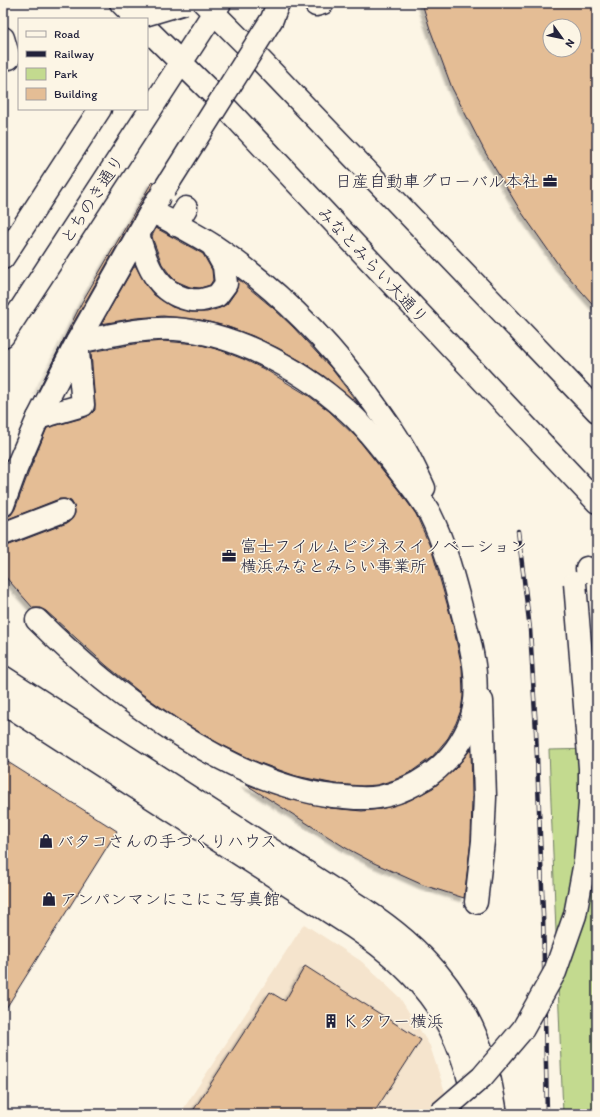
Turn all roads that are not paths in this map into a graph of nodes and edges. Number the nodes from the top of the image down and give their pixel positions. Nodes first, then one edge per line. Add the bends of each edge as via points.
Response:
1 (121, 3) edge
2 (169, 3) edge
3 (185, 3) edge
4 (278, 3) edge
5 (315, 3) edge
6 (323, 3) edge
7 (212, 6) edge
8 (134, 18) edge
9 (135, 18) edge
10 (148, 26) edge
11 (148, 32) edge
12 (181, 62) junction
13 (99, 110) edge
14 (151, 211) junction
15 (138, 234) junction
16 (212, 245) junction
17 (3, 258) edge
18 (3, 336) edge
19 (77, 342) junction
20 (597, 411) edge
21 (38, 418) junction
22 (597, 502) edge
23 (3, 505) edge
24 (63, 511) dead end
25 (3, 534) edge
26 (37, 620) dead end
27 (3, 676) edge
28 (597, 690) edge
29 (3, 702) edge
30 (476, 902) dead end
31 (439, 1114) edge
32 (476, 1114) edge
33 (496, 1114) edge

1 - 9 street, みなとみらい大通り
2 - 10 street
3 - 8 street, bridge
4 - 14 street, bridge via 272,19
5 - 6 street
7 - 12 street, とちのき通り
7 - 20 street
11 - 12 street, みなとみらい大通り
12 - 18 street, とちのき通り
12 - 22 street, みなとみらい大通り
13 - 17 street
14 - 15 street
14 - 16 street via 181,216
15 - 16 street via 147,262 158,282 170,292 185,299 201,300 217,296 226,284 224,266
15 - 19 street
16 - 30 street via 244,267 288,304 358,381 405,450 437,516 461,584 469,616 482,698 485,797
19 - 21 street
19 - 21 street via 83,405
19 - 26 street via 149,330 175,329 225,339 275,360 326,393 353,416 370,433 430,513 444,550 467,629 476,687 474,707 459,744 447,761 432,775 406,789 378,797 350,798 322,794 293,788 239,767 164,725 75,656
21 - 23 street
24 - 25 street
27 - 33 street via 385,923 405,939 438,973 465,1012 484,1057 492,1085
28 - 31 street, bridge via 586,570 590,805 585,862 575,915 555,972 523,1029 482,1077
29 - 32 street via 394,956 437,1005 458,1045 472,1090

